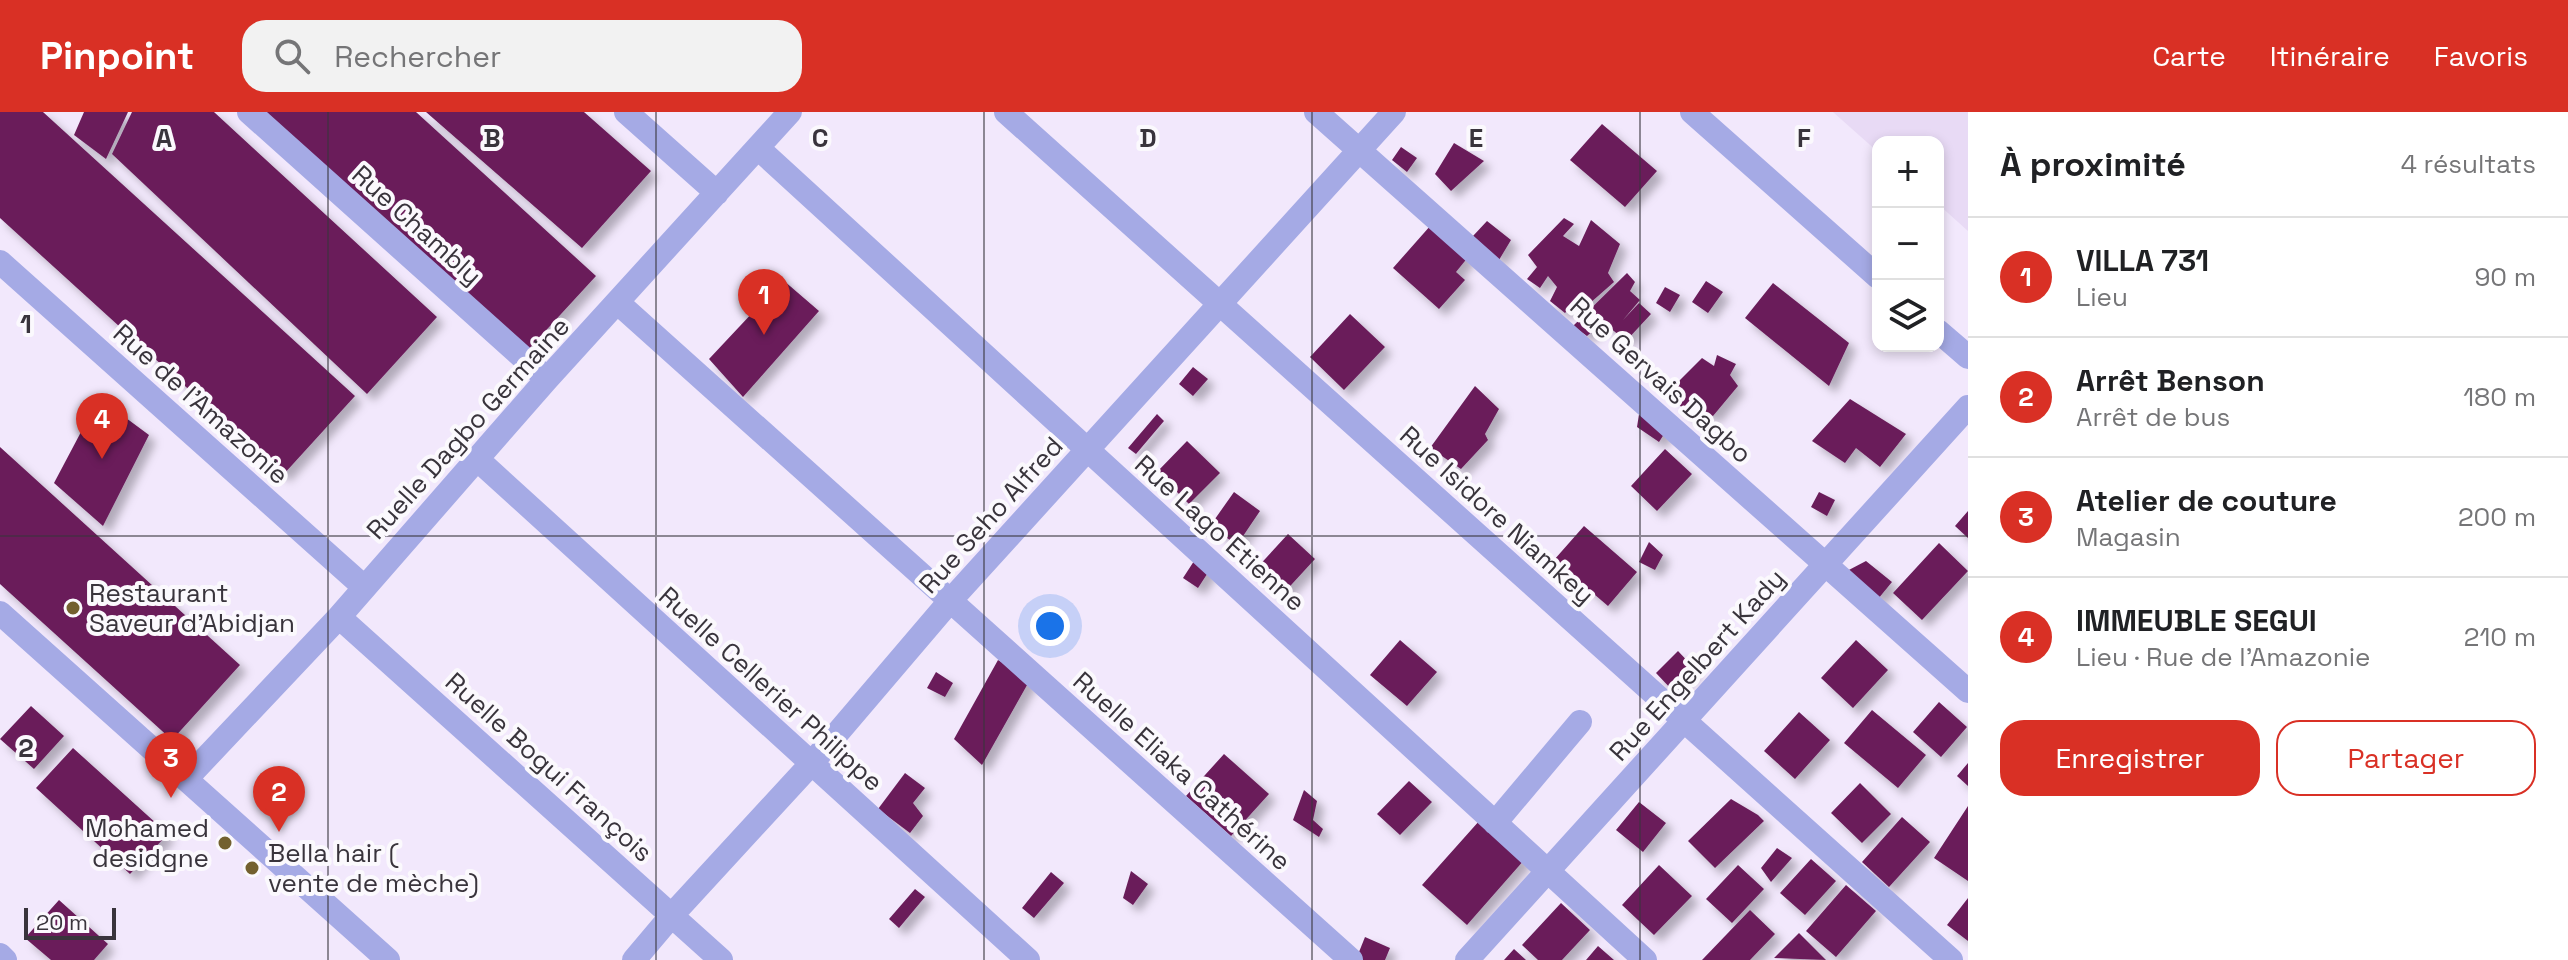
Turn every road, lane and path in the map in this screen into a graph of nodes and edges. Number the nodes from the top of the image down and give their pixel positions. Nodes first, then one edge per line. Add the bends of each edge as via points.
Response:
1 (249, 112) edge
2 (626, 112) edge
3 (790, 112) edge
4 (1006, 112) edge
5 (1316, 112) edge
6 (1394, 112) edge
7 (1692, 112) edge
8 (758, 148) junction
9 (1360, 150) junction
10 (717, 193) junction
11 (0, 262) edge
12 (1872, 272) edge
13 (617, 302) junction
14 (1220, 304) junction
15 (1944, 336) edge
16 (1968, 357) edge
17 (547, 379) junction
18 (1968, 407) edge
19 (1088, 450) junction
20 (477, 459) junction
21 (1826, 564) junction
22 (364, 587) junction
23 (950, 601) junction
24 (0, 613) edge
25 (339, 617) junction
26 (1968, 691) edge
27 (1684, 720) junction
28 (1580, 722) dead end
29 (811, 764) junction
30 (186, 779) junction
31 (1495, 823) junction
32 (1548, 872) junction
33 (672, 915) junction
34 (0, 955) edge
35 (5, 960) edge
36 (388, 960) edge
37 (634, 960) edge
38 (721, 960) edge
39 (1028, 960) edge
40 (1351, 960) edge
41 (1467, 960) edge
42 (1645, 960) edge
43 (1951, 960) edge

1 - 17 street, Rue Chambly
2 - 10 street
3 - 8 street, Ruelle Dagbo Germaine
4 - 14 street, Rue Isidore Niamkey
5 - 9 street, Rue Gervais Dagbo
6 - 9 street, Rue Seho Alfred
7 - 12 street
8 - 10 street, Ruelle Dagbo Germaine
8 - 19 street, Rue Lago Etienne
9 - 14 street, Rue Seho Alfred
9 - 21 street, Rue Gervais Dagbo
10 - 13 street, Ruelle Dagbo Germaine
11 - 22 street, Rue de l'Amazonie
13 - 17 street, Ruelle Dagbo Germaine
13 - 23 street, Ruelle Eliaka Cathérine
14 - 19 street, Rue Seho Alfred
14 - 27 street, Rue Isidore Niamkey
15 - 16 street
17 - 20 street, Ruelle Dagbo Germaine
18 - 21 street, Rue Engelbert Kady
19 - 23 street, Rue Seho Alfred
19 - 31 street, Rue Lago Etienne
20 - 22 street, Ruelle Dagbo Germaine
20 - 29 street, Ruelle Cellerier Philippe
21 - 26 street, Rue Gervais Dagbo
21 - 27 street, Rue Engelbert Kady
22 - 25 street, Ruelle Dagbo Germaine
23 - 29 street, Rue Seho Alfred
23 - 40 street, Ruelle Eliaka Cathérine
24 - 30 street
25 - 30 street, Ruelle Dagbo Germaine
25 - 33 street, Ruelle Bogui François
27 - 32 street, Rue Engelbert Kady
27 - 43 street, Rue Isidore Niamkey
28 - 31 street
29 - 33 street, Rue Seho Alfred
29 - 39 street, Ruelle Cellerier Philippe
30 - 36 street
31 - 32 street, Rue Lago Etienne
32 - 41 street, Rue Engelbert Kady
32 - 42 street, Rue Lago Etienne
33 - 37 street, Rue Seho Alfred
33 - 38 street, Ruelle Bogui François
34 - 35 street

